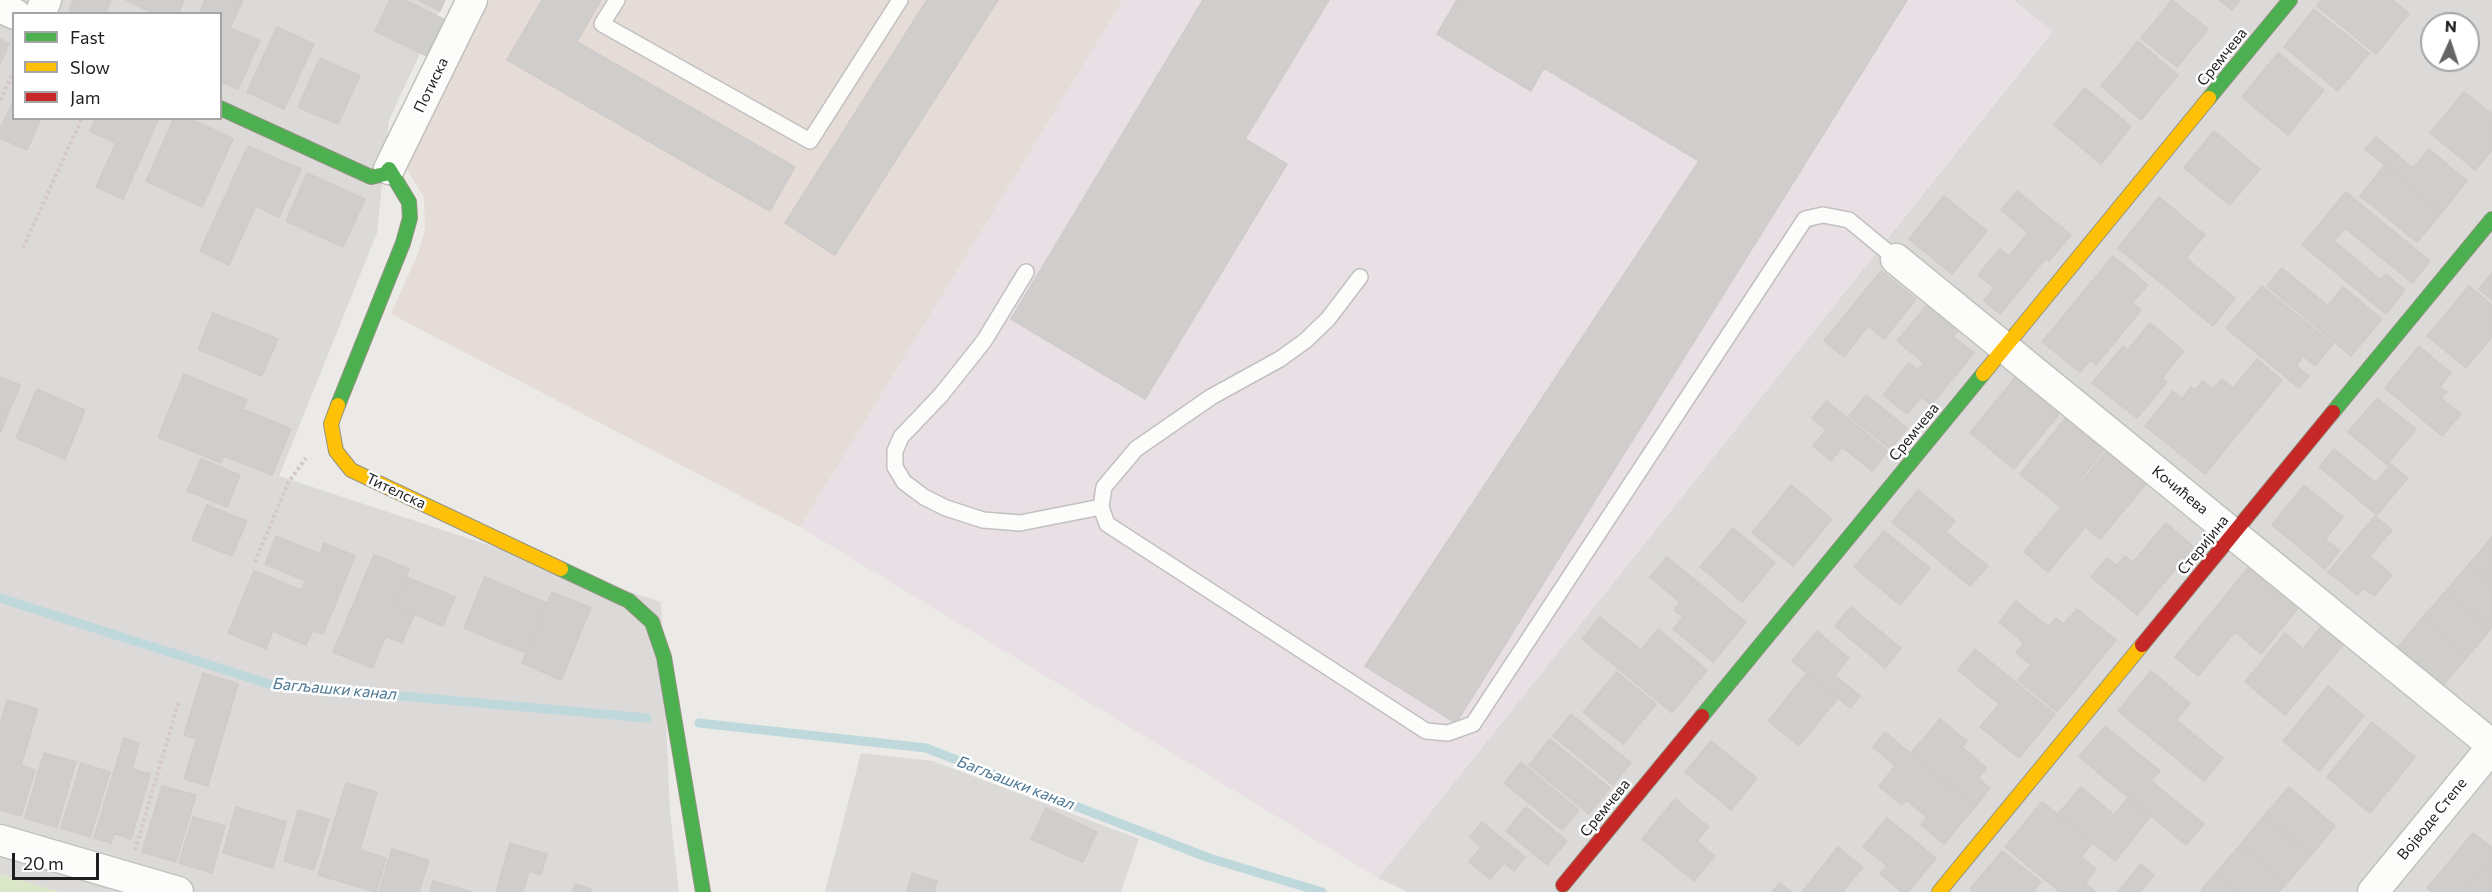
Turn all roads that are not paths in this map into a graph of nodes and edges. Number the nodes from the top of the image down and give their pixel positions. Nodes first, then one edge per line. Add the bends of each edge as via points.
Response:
1 (472, 0) edge
2 (617, 0) edge
3 (900, 0) edge
4 (2290, 0) edge
5 (222, 109) edge
6 (389, 169) junction
7 (2492, 219) edge
8 (1896, 259) joint
9 (1026, 272) dead end
10 (1360, 277) dead end
11 (2005, 347) junction
12 (1101, 507) junction
13 (2233, 534) junction
14 (2492, 746) edge
15 (0, 840) edge
16 (1563, 885) dead end
17 (178, 892) edge
18 (703, 892) edge
19 (1939, 892) edge
20 (2373, 892) edge

1 - 6 street, Потиска
2 - 3 lane via 602,24 810,141
4 - 11 street, Сремчева
5 - 6 street via 371,177
6 - 18 street, Тителска via 409,202 410,218 331,424 336,451 351,470 629,601 652,622 664,657
7 - 13 street, Стеријина
8 - 11 street, Кочићева
8 - 12 lane via 1849,220 1823,215 1805,219 1473,724 1461,731 1426,731 1107,524
9 - 12 lane via 984,341 901,437 895,451 895,468 904,482 924,497 983,520 1020,523
10 - 12 lane via 1340,306 1305,341 1211,397 1136,449 1104,487
11 - 13 street, Кочићева
11 - 16 street, Сремчева
13 - 14 street, Кочићева
13 - 19 street, Стеријина
14 - 20 street, Војводе Степе
15 - 17 street

